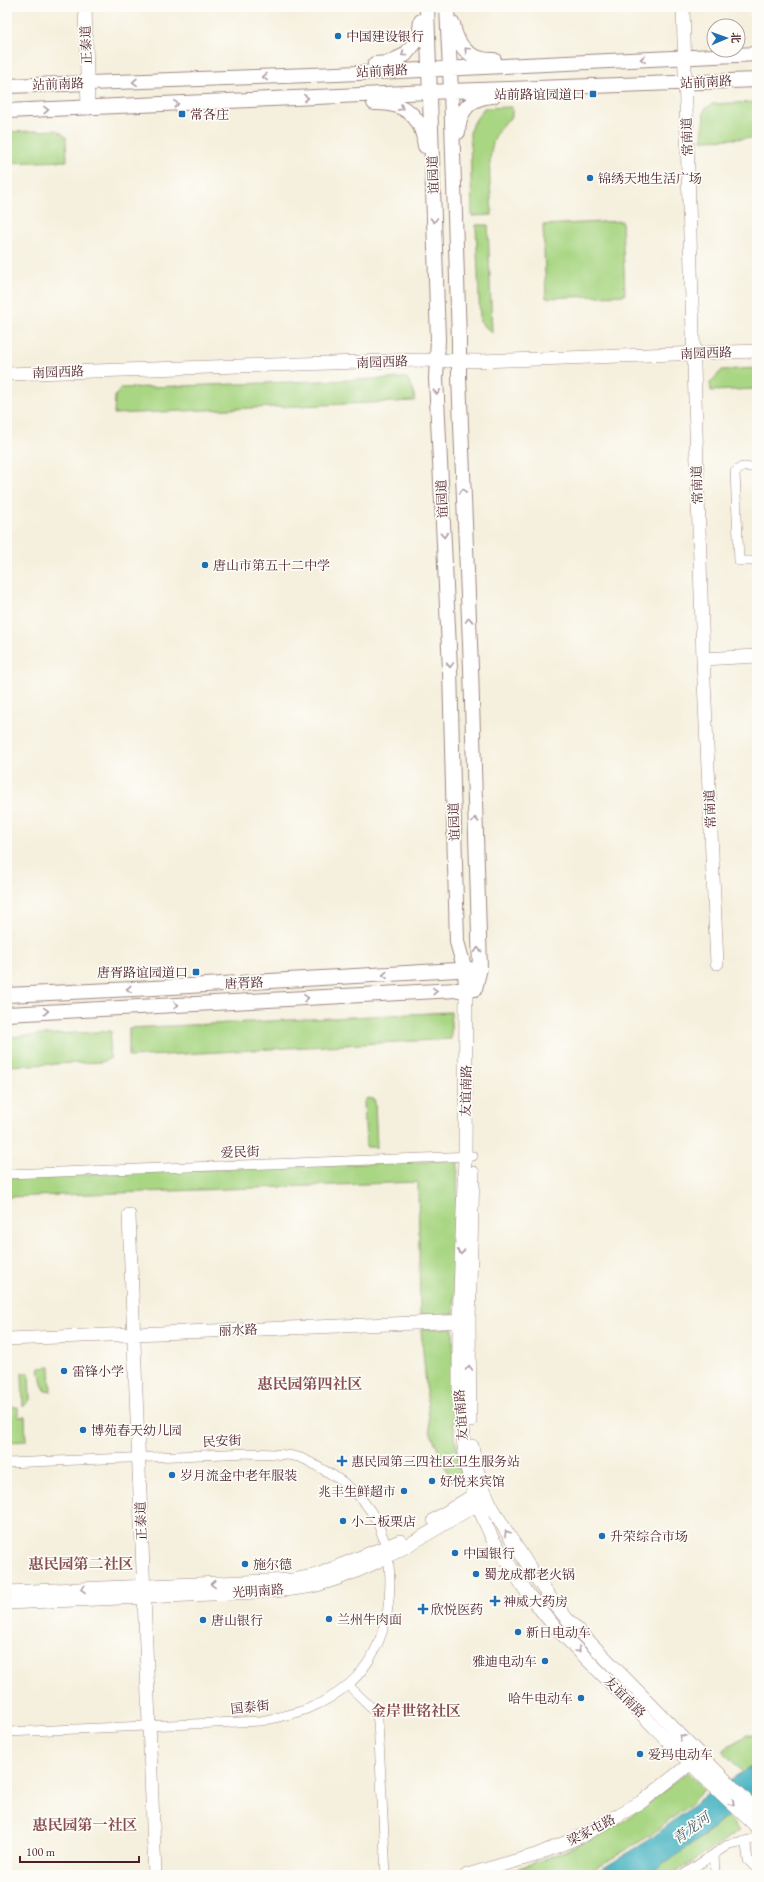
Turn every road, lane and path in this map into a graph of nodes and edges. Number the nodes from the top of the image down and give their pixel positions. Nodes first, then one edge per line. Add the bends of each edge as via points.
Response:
1 (85, 7) edge
2 (423, 7) edge
3 (427, 7) edge
4 (447, 7) edge
5 (450, 7) edge
6 (683, 7) edge
7 (757, 54) edge
8 (685, 57) junction
9 (530, 64) junction
10 (450, 68) junction
11 (430, 69) junction
12 (337, 74) junction
13 (757, 80) edge
14 (87, 83) junction
15 (685, 83) junction
16 (7, 86) edge
17 (530, 89) junction
18 (452, 91) junction
19 (430, 92) junction
20 (337, 96) junction
21 (88, 108) junction
22 (7, 111) edge
23 (433, 180) junction
24 (454, 180) junction
25 (757, 351) edge
26 (693, 354) junction
27 (437, 361) junction
28 (458, 361) junction
29 (7, 374) edge
30 (757, 467) edge
31 (757, 560) edge
32 (757, 656) edge
33 (703, 659) junction
34 (717, 963) dead end
35 (480, 968) junction
36 (465, 970) junction
37 (471, 989) junction
38 (7, 995) edge
39 (7, 1014) edge
40 (469, 1156) junction
41 (7, 1174) edge
42 (129, 1215) dead end
43 (464, 1321) junction
44 (134, 1334) junction
45 (7, 1339) edge
46 (139, 1458) junction
47 (7, 1463) edge
48 (480, 1497) junction
49 (388, 1552) junction
50 (7, 1592) edge
51 (143, 1592) junction
52 (7, 1603) edge
53 (348, 1685) junction
54 (149, 1727) junction
55 (7, 1732) edge
56 (695, 1759) junction
57 (713, 1777) junction
58 (757, 1811) edge
59 (756, 1829) edge
60 (741, 1842) junction
61 (714, 1854) junction
62 (757, 1869) edge
63 (155, 1875) edge
64 (386, 1875) edge
65 (467, 1875) edge
66 (683, 1875) edge
67 (715, 1875) edge

1 - 14 street, 正泰道
2 -> 12 main road via 419,38 405,55 388,63 355,66
3 - 11 main road, 谊园道
4 - 10 main road, 谊园道
9 -> 5 main road via 512,60 478,59 469,54 454,34
6 - 8 street, 常南道
7 - 8 main road, 站前南路
8 -> 9 main road, 站前南路
8 - 15 street, 常南道
9 - 10 main road, 站前南路
10 - 11 main road, 站前南路
10 - 18 main road, 谊园道
11 - 12 main road, 站前南路
11 - 19 main road, 谊园道
12 -> 14 main road, 站前南路
13 - 15 main road, 站前南路
14 - 16 main road, 站前南路
14 - 21 street, 正泰道
15 - 17 main road, 站前南路
15 - 26 street, 常南道
17 - 18 main road, 站前南路
17 - 24 main road via 513,95 485,96 465,108 459,118
18 - 19 main road, 站前南路
18 - 24 main road, 谊园道
19 - 20 main road, 站前南路
19 - 23 main road, 谊园道
21 -> 20 main road, 站前南路
20 -> 23 main road via 355,103 389,102 416,118 424,131 427,165
22 -> 21 main road, 站前南路
23 -> 27 main road, 谊园道
24 - 28 main road, 谊园道
25 - 26 street, 南园西路
26 - 28 street, 南园西路
26 - 33 street, 常南道
27 - 28 street, 南园西路
27 - 29 street, 南园西路
27 -> 36 main road, 谊园道 via 458,942
35 -> 28 main road, 谊园道
30 - 31 street via 742,468 735,472 739,561
32 - 33 street
33 - 34 street, 常南道
35 - 36 main road, 唐胥路
35 - 37 main road, 谊园道
36 - 37 main road, 谊园道
36 -> 38 main road, 唐胥路
39 -> 37 main road, 唐胥路
37 - 40 street, 友谊南路
40 - 41 street, 爱民街
40 - 43 street, 友谊南路
42 - 44 street, 正泰道
43 - 44 street, 丽水路
43 - 48 street, 友谊南路 via 470,1434
44 - 45 street, 丽水路
44 - 46 street, 正泰道
46 - 47 street, 民安街
46 - 49 street, 民安街 via 249,1453 299,1457 331,1474 359,1496 380,1528
46 - 51 street, 正泰道
48 - 49 street, 光明南路 via 407,1538
48 - 56 street, 友谊南路 via 492,1538 541,1611
49 - 51 street, 光明南路 via 321,1584 294,1589
49 - 53 street, 国泰街 via 389,1596 385,1620 378,1642 367,1662
51 -> 50 street, 光明南路
51 - 52 street, 光明南路
51 - 54 street, 正泰道
53 - 54 street, 国泰街 via 330,1698 294,1714 260,1721
53 - 64 street via 374,1711 378,1722
54 - 55 street, 国泰街
54 - 63 street, 正泰道
56 - 57 street, 友谊南路
56 - 65 street, 梁家屯路 via 643,1801 581,1836 536,1855
57 - 58 street, 友谊南路
57 -> 59 street, 友谊南路
59 - 60 street via 750,1840
60 - 61 street via 730,1844
60 - 62 street via 746,1845 748,1860
61 - 66 street
61 - 67 street

